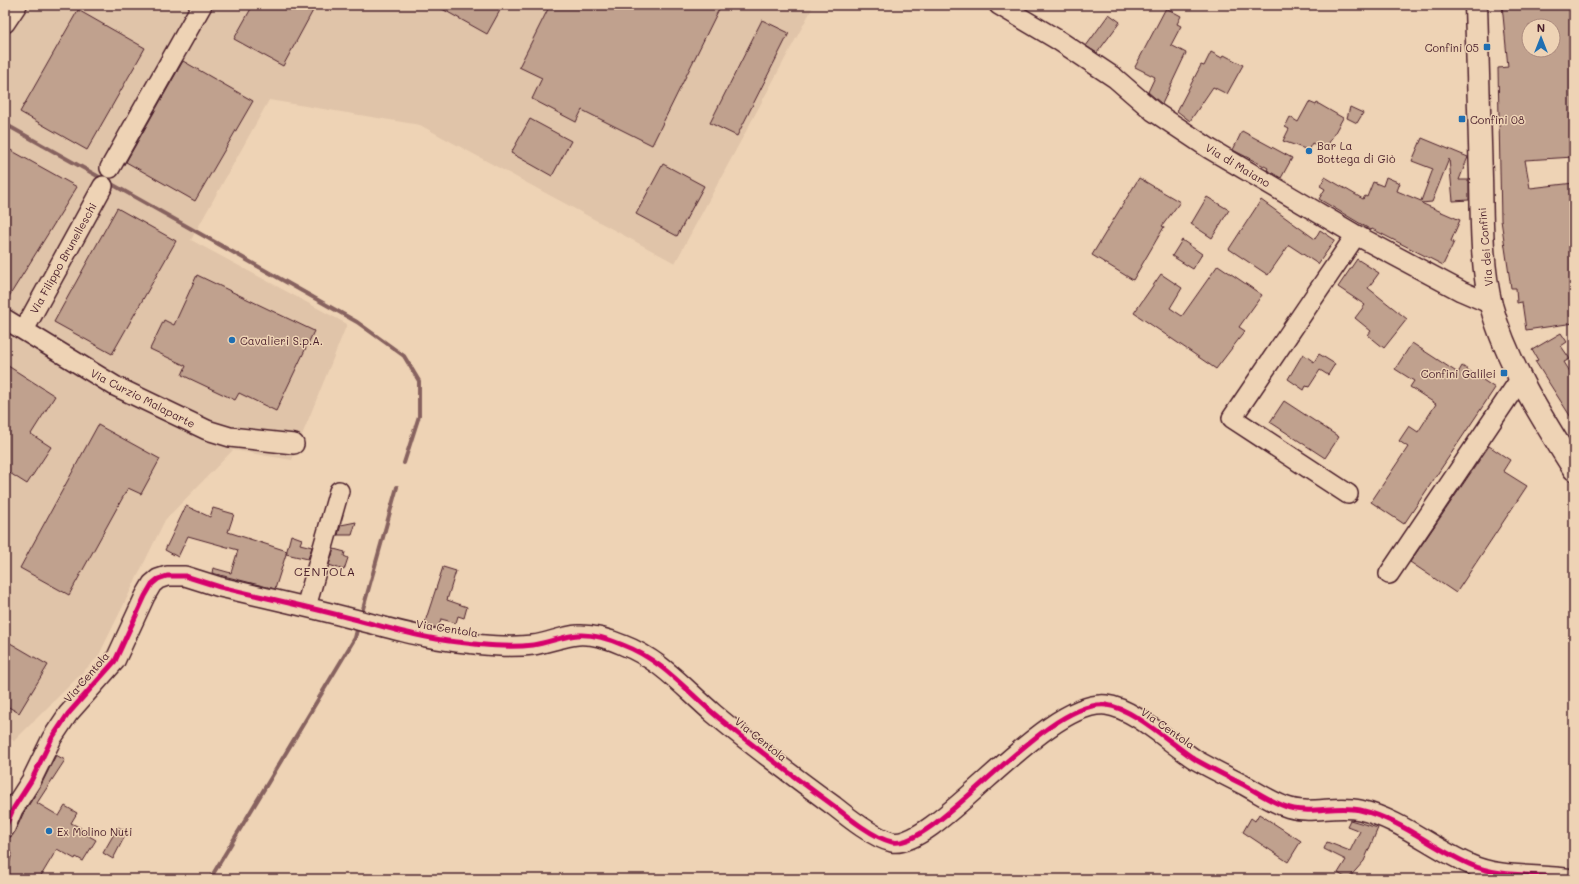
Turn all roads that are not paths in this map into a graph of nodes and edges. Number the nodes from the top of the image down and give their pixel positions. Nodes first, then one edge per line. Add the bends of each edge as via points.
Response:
1 (17, 5) edge
2 (202, 5) edge
3 (999, 5) edge
4 (1476, 5) edge
5 (5, 23) edge
6 (110, 168) dead end
7 (102, 186) dead end
8 (1356, 235) junction
9 (1491, 304) junction
10 (5, 319) edge
11 (24, 330) junction
12 (1521, 378) junction
13 (294, 444) dead end
14 (1574, 470) edge
15 (339, 491) dead end
16 (1348, 494) dead end
17 (1389, 574) dead end
18 (306, 607) junction
19 (5, 828) edge
20 (1574, 879) edge

1 - 5 street
2 - 6 street
3 - 8 street, Via di Maiano via 1115,78 1153,110 1210,149
4 - 9 main road, Via dei Confini via 1481,206
7 - 11 street, Via Filippo Brunelleschi
8 - 9 street, Via di Maiano via 1461,291
8 - 16 street via 1232,418
9 - 12 main road, Via dei Confini
10 - 11 street, Via Curzio Malaparte
11 - 13 street, Via Curzio Malaparte via 115,386 207,430 230,437
12 - 14 main road, Via dei Confini
12 - 17 street
15 - 18 street
18 - 19 street, Via Centola via 185,576 158,579 145,596 115,661 68,714 52,738
18 - 20 street, Via Centola via 452,642 503,646 531,645 578,635 599,637 622,644 647,656 668,672 765,756 847,816 891,842 914,838 1041,734 1074,712 1092,706 1107,705 1137,718 1195,759 1288,808 1306,811 1356,808 1392,822 1470,865 1496,872

